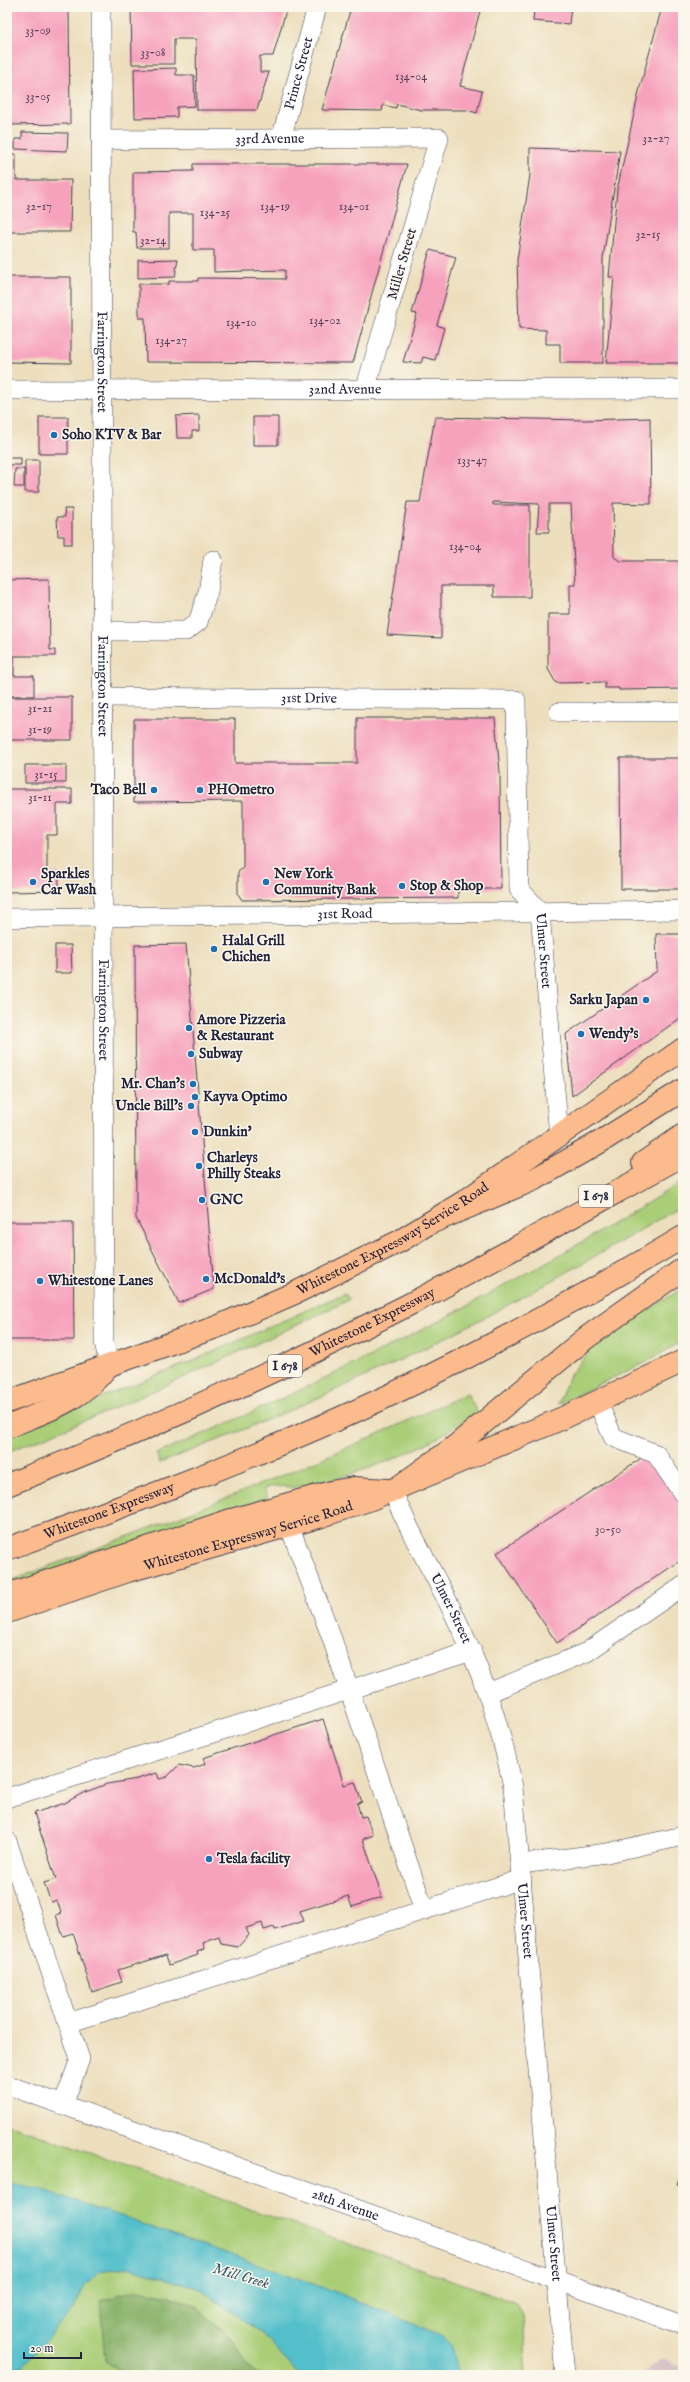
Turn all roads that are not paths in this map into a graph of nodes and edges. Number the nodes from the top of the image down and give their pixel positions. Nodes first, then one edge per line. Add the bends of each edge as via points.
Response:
1 (101, 7) edge
2 (317, 7) edge
3 (439, 138) joint
4 (281, 139) junction
5 (101, 140) junction
6 (683, 389) edge
7 (7, 390) edge
8 (102, 390) junction
9 (366, 390) junction
10 (213, 560) dead end
11 (103, 630) junction
12 (103, 697) junction
13 (516, 700) joint
14 (559, 712) dead end
15 (683, 712) edge
16 (683, 910) edge
17 (540, 912) junction
18 (103, 917) junction
19 (7, 918) edge
20 (683, 1049) edge
21 (683, 1090) edge
22 (683, 1135) edge
23 (559, 1137) junction
24 (683, 1155) edge
25 (430, 1223) junction
26 (683, 1237) edge
27 (506, 1253) junction
28 (683, 1269) edge
29 (683, 1360) edge
30 (109, 1365) junction
31 (7, 1402) edge
32 (598, 1403) junction
33 (7, 1427) edge
34 (7, 1485) edge
35 (393, 1491) junction
36 (683, 1494) edge
37 (289, 1525) junction
38 (7, 1549) edge
39 (683, 1586) edge
40 (7, 1595) edge
41 (7, 1612) edge
42 (472, 1651) junction
43 (349, 1690) junction
44 (488, 1693) junction
45 (7, 1798) edge
46 (683, 1836) edge
47 (7, 1840) edge
48 (521, 1872) junction
49 (424, 1910) junction
50 (68, 2024) junction
51 (7, 2085) edge
52 (63, 2105) junction
53 (556, 2280) junction
54 (683, 2325) edge
55 (565, 2375) edge

1 - 5 street, Farrington Street
2 - 4 street, Prince Street
3 - 4 street, 33rd Avenue
3 - 9 street, Miller Street
4 - 5 street, 33rd Avenue
5 - 8 street, Farrington Street
6 - 9 street, 32nd Avenue
7 - 8 street, 32nd Avenue
8 - 9 street, 32nd Avenue
8 - 11 street, Farrington Street
10 - 11 street via 208,592 198,622 186,631
11 - 12 street, Farrington Street
12 - 13 street, 31st Drive
12 - 18 street, Farrington Street
13 - 17 street, Ulmer Street via 519,889
14 - 15 street
16 - 17 street, 31st Road
17 - 18 street, 31st Road
17 - 23 street, Ulmer Street
18 - 19 street, 31st Road
18 - 30 street, Farrington Street via 104,1342
20 - 23 main road, Whitestone Expressway Service Road
21 - 25 main road via 535,1179
22 - 27 main road, I 678
23 - 25 main road, Whitestone Expressway Service Road
24 - 27 main road, Whitestone Expressway
25 - 30 main road, Whitestone Expressway Service Road via 365,1259 273,1304 197,1335
26 - 38 main road, Whitestone Expressway via 521,1329 395,1392 240,1461
27 - 34 main road, Whitestone Expressway / I 678 via 288,1364 184,1412
28 - 35 main road via 580,1342 453,1448
29 - 32 main road, Whitestone Expressway Service Road
30 - 31 main road, Whitestone Expressway Service Road
30 - 33 main road via 75,1398
32 - 35 main road, Whitestone Expressway Service Road
32 - 36 street via 613,1438 656,1454
35 - 37 main road, Whitestone Expressway Service Road via 348,1508
35 - 40 main road via 354,1488 331,1492 231,1520
35 - 42 street, Ulmer Street via 407,1526
37 - 41 main road, Whitestone Expressway Service Road via 157,1563
37 - 43 street
39 - 44 street via 587,1652
42 - 43 street
42 - 44 street, Ulmer Street
43 - 45 street
43 - 49 street
44 - 48 street, Ulmer Street via 513,1787
46 - 48 street
47 - 50 street
48 - 49 street
48 - 53 street, Ulmer Street
49 - 50 street
50 - 52 street via 80,2059
51 - 52 street, 28th Avenue
52 - 53 street, 28th Avenue
53 - 54 street, 28th Avenue
53 - 55 street, Ulmer Street

